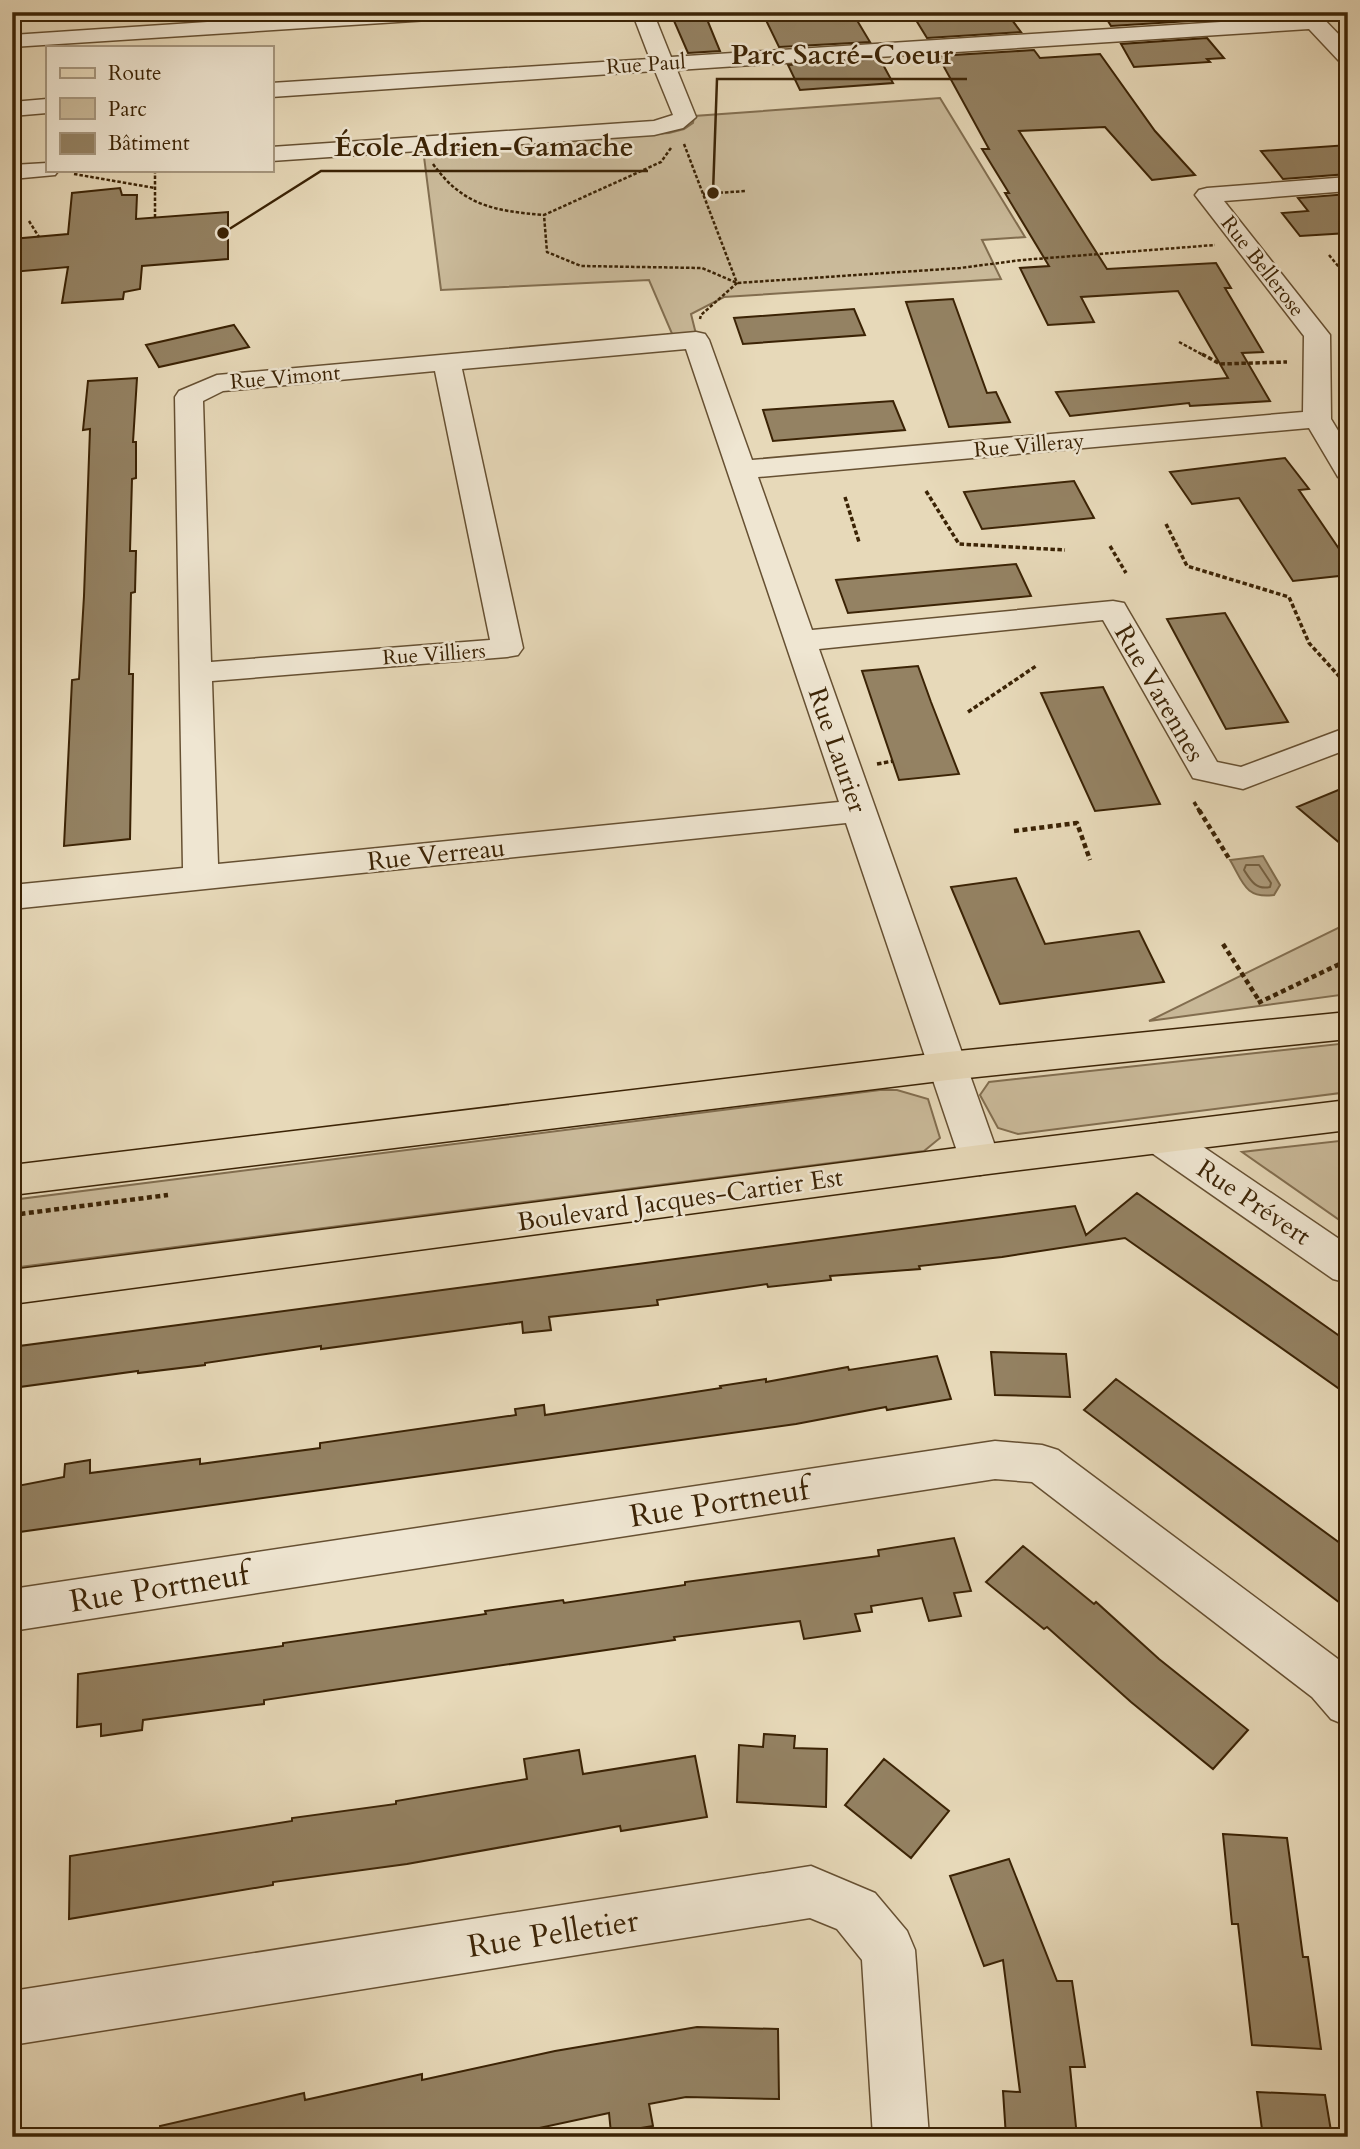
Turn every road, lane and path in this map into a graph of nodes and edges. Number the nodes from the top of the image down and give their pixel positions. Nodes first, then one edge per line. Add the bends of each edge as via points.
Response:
1 (460, 12) edge
2 (642, 12) edge
3 (876, 12) edge
4 (1310, 17) edge
5 (877, 19) dead end
6 (12, 41) edge
7 (1348, 57) edge
8 (661, 63) junction
9 (273, 90) edge
10 (46, 106) edge
11 (12, 109) edge
12 (678, 129) junction
13 (422, 144) junction
14 (273, 154) edge
15 (46, 171) edge
16 (12, 172) edge
17 (63, 172) edge
18 (155, 172) edge
19 (1348, 184) edge
20 (155, 188) junction
21 (746, 191) dead end
22 (703, 194) junction
23 (544, 215) junction
24 (155, 217) dead end
25 (29, 221) dead end
26 (38, 237) dead end
27 (1244, 243) junction
28 (1329, 255) dead end
29 (1348, 278) edge
30 (737, 283) junction
31 (696, 340) junction
32 (1179, 342) dead end
33 (1317, 360) junction
34 (447, 363) junction
35 (1317, 419) junction
36 (741, 470) junction
37 (1348, 471) edge
38 (926, 491) dead end
39 (845, 497) dead end
40 (1166, 524) dead end
41 (859, 542) dead end
42 (1110, 546) dead end
43 (1338, 547) dead end
44 (1348, 547) edge
45 (1065, 550) dead end
46 (1126, 573) dead end
47 (800, 641) junction
48 (1036, 666) dead end
49 (196, 673) junction
50 (1347, 685) edge
51 (968, 712) dead end
52 (1348, 737) edge
53 (1194, 802) dead end
54 (859, 811) junction
55 (1014, 831) dead end
56 (1090, 860) dead end
57 (1230, 860) dead end
58 (201, 877) junction
59 (12, 897) edge
60 (1223, 944) dead end
61 (1260, 1002) dead end
62 (1348, 1025) edge
63 (948, 1066) junction
64 (1348, 1115) edge
65 (1160, 1138) junction
66 (980, 1160) junction
67 (12, 1180) edge
68 (1348, 1267) edge
69 (12, 1287) edge
70 (12, 1609) edge
71 (1348, 1703) edge
72 (12, 2018) edge
73 (901, 2137) edge

1 - 6 street
2 - 8 street
3 - 5 path
4 - 7 street
4 - 8 street, Rue Paul
8 - 9 street, Rue Paul
8 - 12 street via 685,117
10 - 11 street
12 - 13 street
12 - 22 path
12 - 23 path via 661,162
13 - 14 street
13 - 23 path via 439,174 470,202 500,211
15 - 16 street
17 - 20 path
18 - 20 path
19 - 27 street, Rue Bellerose via 1207,195
20 - 24 path
21 - 22 path
22 - 30 path
23 - 30 path via 547,252 581,266 702,268
25 - 26 path
27 - 30 path
27 - 33 street, Rue Bellerose via 1317,335
28 - 29 path
30 - 31 path via 701,314
31 - 34 street, Rue Vimont
31 - 36 street, Rue Laurier
32 - 33 path via 1220,365
33 - 35 street, Rue Bellerose
34 - 49 street, Rue Vimont via 217,383 190,397
34 - 49 street, Rue Villiers via 507,648
35 - 36 street, Rue Villeray
35 - 37 street
36 - 47 street, Rue Laurier
38 - 45 path via 959,544
39 - 41 path
40 - 50 path via 1187,566 1289,597 1309,643
42 - 46 path
43 - 44 path
47 - 52 street, Rue Varennes via 1113,610 1205,771 1243,778
47 - 54 street, Rue Laurier
48 - 51 path
49 - 58 street, Rue Vimont
53 - 57 path
54 - 58 street, Rue Verreau
54 - 63 street, Rue Laurier
55 - 56 path via 1077,823
58 - 59 street, Rue Verreau
60 - 61 path
62 - 63 main road
63 - 66 street, Rue Laurier
63 - 67 main road
64 - 65 main road, Boulevard Jacques-Cartier Est
65 - 66 main road, Boulevard Jacques-Cartier Est
65 - 68 street, Rue Prévert
66 - 69 main road, Boulevard Jacques-Cartier Est
70 - 71 street, Rue Portneuf via 995,1460 1042,1464 1329,1681
72 - 73 street, Rue Pelletier via 811,1892 856,1911 888,1951

